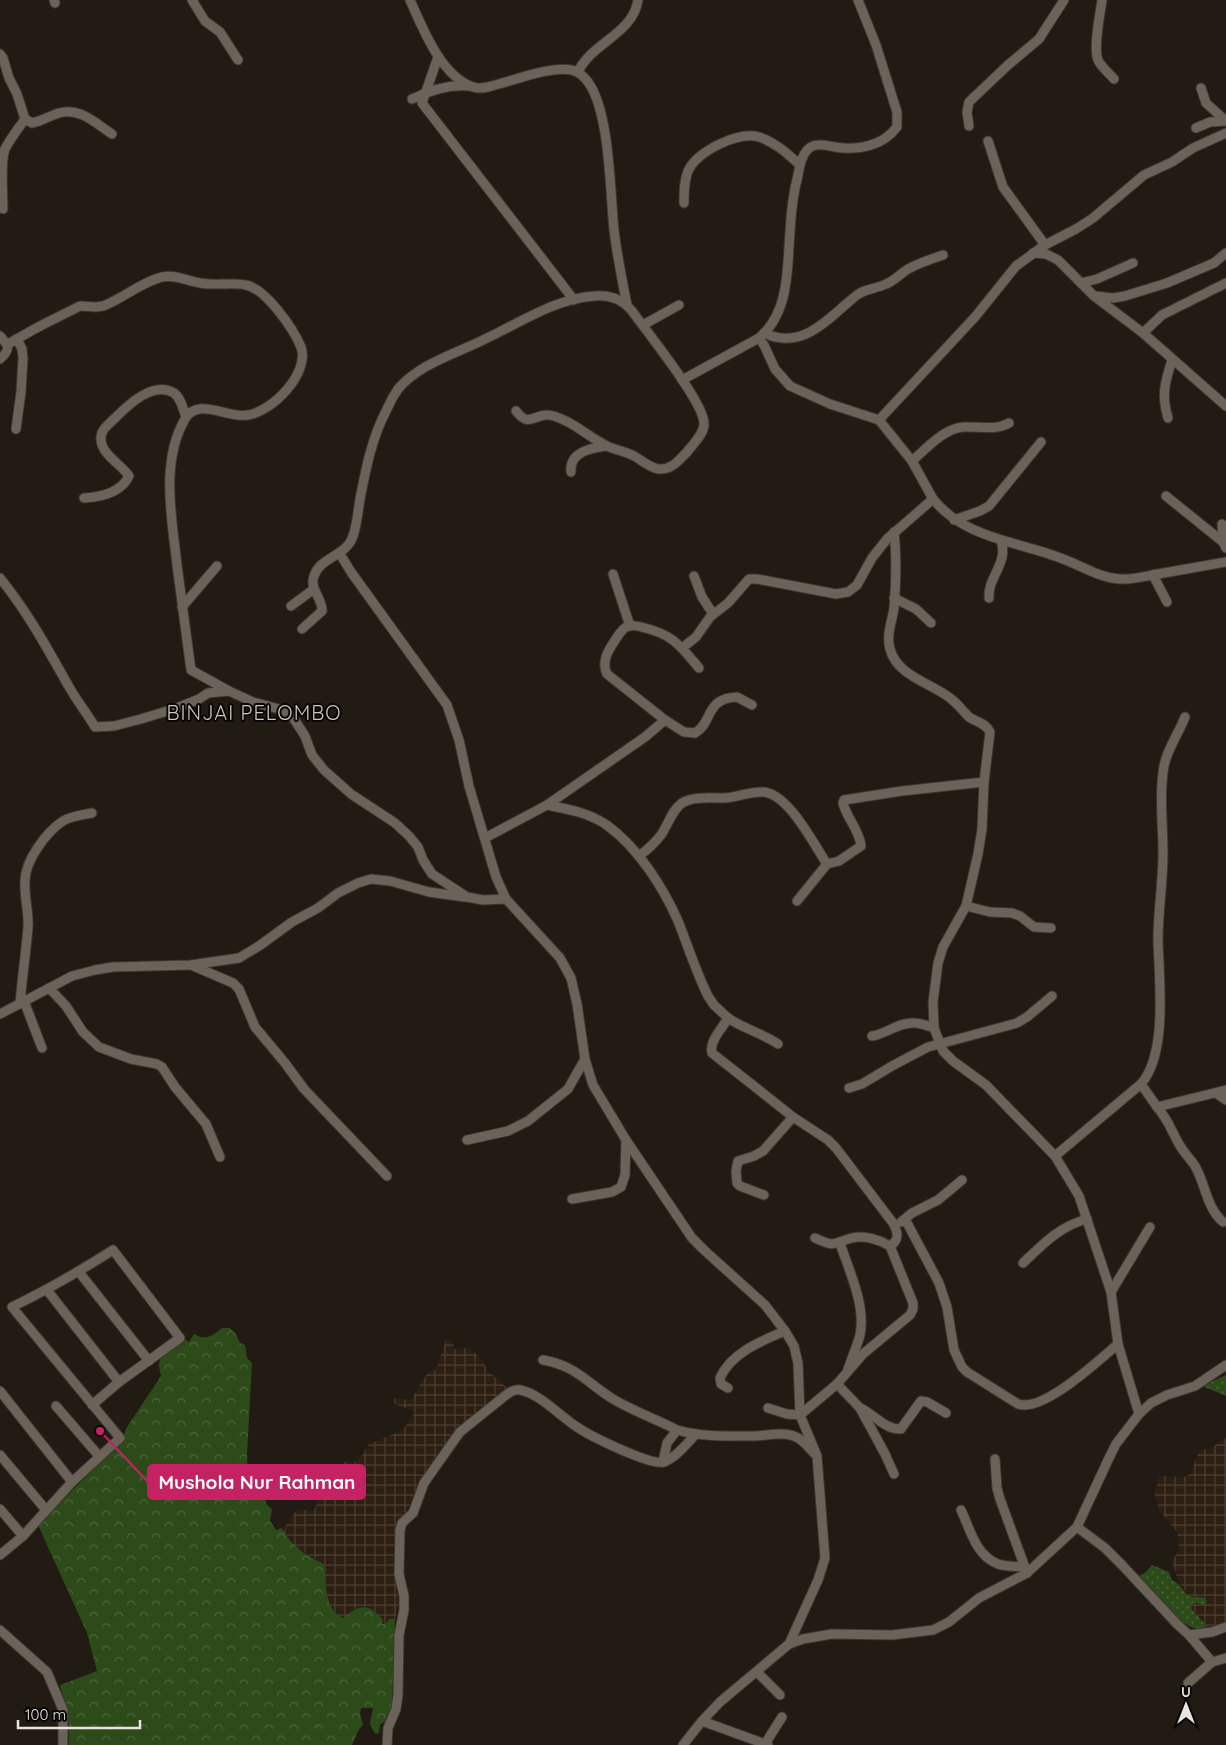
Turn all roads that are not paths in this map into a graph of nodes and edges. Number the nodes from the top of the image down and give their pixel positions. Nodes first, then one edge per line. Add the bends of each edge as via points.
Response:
1 (192, 0) edge
2 (410, 0) edge
3 (638, 0) edge
4 (858, 0) edge
5 (1064, 0) edge
6 (1102, 0) edge
7 (0, 54) edge
8 (438, 57) junction
9 (238, 60) dead end
10 (578, 72) junction
11 (1114, 79) dead end
12 (472, 86) junction
13 (1201, 88) dead end
14 (424, 93) junction
15 (412, 99) dead end
16 (25, 120) junction
17 (1226, 121) edge
18 (969, 126) dead end
19 (1196, 128) dead end
20 (1226, 133) edge
21 (112, 134) dead end
22 (988, 141) dead end
23 (800, 165) junction
24 (684, 203) dead end
25 (3, 209) dead end
26 (1045, 245) junction
27 (1033, 253) junction
28 (1226, 254) edge
29 (944, 255) dead end
30 (1133, 263) dead end
31 (1081, 283) junction
32 (1226, 283) edge
33 (1094, 296) junction
34 (574, 300) junction
35 (627, 305) junction
36 (679, 305) dead end
37 (643, 326) junction
38 (1143, 333) junction
39 (761, 335) junction
40 (0, 336) edge
41 (17, 340) junction
42 (8, 344) junction
43 (0, 359) edge
44 (1172, 360) junction
45 (682, 380) junction
46 (1226, 406) edge
47 (516, 411) dead end
48 (186, 417) junction
49 (1168, 418) dead end
50 (879, 420) junction
51 (1009, 423) dead end
52 (16, 429) dead end
53 (1041, 442) dead end
54 (606, 446) junction
55 (912, 461) junction
56 (571, 472) dead end
57 (1166, 496) dead end
58 (84, 498) dead end
59 (933, 499) junction
60 (954, 520) junction
61 (1222, 524) dead end
62 (894, 532) junction
63 (1001, 541) junction
64 (1224, 545) edge
65 (340, 554) junction
66 (1226, 562) edge
67 (217, 566) dead end
68 (613, 574) dead end
69 (1153, 575) junction
70 (694, 576) dead end
71 (0, 578) edge
72 (314, 589) junction
73 (894, 598) junction
74 (989, 598) dead end
75 (1167, 602) dead end
76 (291, 606) dead end
77 (182, 607) junction
78 (713, 614) junction
79 (931, 623) dead end
80 (630, 626) junction
81 (302, 629) dead end
82 (682, 648) junction
83 (699, 668) dead end
84 (229, 691) junction
85 (752, 705) dead end
86 (1185, 717) dead end
87 (665, 720) junction
88 (984, 782) junction
89 (546, 805) junction
90 (92, 813) dead end
91 (486, 838) junction
92 (639, 856) junction
93 (827, 864) junction
94 (467, 897) junction
95 (506, 899) junction
96 (796, 902) dead end
97 (966, 906) junction
98 (1051, 928) dead end
99 (191, 965) junction
100 (49, 988) junction
101 (1052, 996) dead end
102 (22, 1002) junction
103 (0, 1014) edge
104 (728, 1018) junction
105 (934, 1028) junction
106 (872, 1036) dead end
107 (939, 1043) junction
108 (778, 1044) dead end
109 (42, 1048) dead end
110 (585, 1059) junction
111 (1141, 1084) junction
112 (848, 1088) dead end
113 (1226, 1090) edge
114 (1216, 1093) junction
115 (1226, 1100) edge
116 (1157, 1107) junction
117 (794, 1117) junction
118 (467, 1140) dead end
119 (626, 1140) junction
120 (1055, 1156) junction
121 (220, 1157) dead end
122 (387, 1176) dead end
123 (962, 1180) dead end
124 (764, 1195) dead end
125 (572, 1199) dead end
126 (905, 1219) junction
127 (1087, 1219) junction
128 (1223, 1222) dead end
129 (895, 1227) junction
130 (1150, 1227) dead end
131 (815, 1238) dead end
132 (840, 1243) junction
133 (890, 1246) junction
134 (1023, 1263) dead end
135 (79, 1272) junction
136 (47, 1290) junction
137 (1111, 1292) junction
138 (785, 1331) junction
139 (1118, 1344) junction
140 (543, 1360) dead end
141 (149, 1361) junction
142 (1226, 1365) edge
143 (845, 1376) junction
144 (119, 1382) junction
145 (837, 1384) junction
146 (728, 1388) dead end
147 (0, 1391) edge
148 (92, 1405) junction
149 (56, 1406) dead end
150 (768, 1408) dead end
151 (860, 1408) junction
152 (946, 1413) dead end
153 (800, 1414) junction
154 (1139, 1414) junction
155 (676, 1430) junction
156 (696, 1434) junction
157 (0, 1455) edge
158 (99, 1456) junction
159 (818, 1456) junction
160 (995, 1459) dead end
161 (663, 1462) junction
162 (894, 1474) dead end
163 (72, 1482) junction
164 (0, 1509) edge
165 (46, 1510) junction
166 (961, 1510) dead end
167 (1077, 1527) junction
168 (23, 1536) junction
169 (0, 1555) edge
170 (1026, 1570) junction
171 (1226, 1627) edge
172 (0, 1630) edge
173 (1189, 1635) junction
174 (789, 1644) junction
175 (1226, 1658) edge
176 (1212, 1662) junction
177 (756, 1672) junction
178 (1188, 1683) dead end
179 (780, 1695) dead end
180 (782, 1717) dead end
181 (702, 1720) junction
182 (766, 1744) edge
183 (63, 1745) edge
184 (387, 1745) edge
185 (683, 1745) edge

1 - 9 street via 205,20 220,32
2 - 8 street
3 - 10 street via 629,20 588,56
4 - 23 street via 897,112 897,127 878,143 862,147 813,146 802,157
5 - 18 street via 1039,39 969,102
6 - 11 street via 1097,58
7 - 16 street
8 - 12 street
8 - 14 street
10 - 12 street via 559,70 488,87
10 - 35 street via 596,97 601,118 614,231
12 - 14 street via 449,86
13 - 17 street via 1206,103
14 - 15 street
14 - 34 street via 422,103
16 - 21 street via 32,123 68,111 79,113
16 - 25 street via 3,153
17 - 19 street via 1210,122
20 - 26 street via 1135,180 1093,218
22 - 26 street via 1003,187
23 - 24 street via 758,137 746,136 723,142 690,167 686,175
23 - 39 street via 791,211 786,285 778,312
26 - 27 street
27 - 31 street via 1046,254 1058,260
27 - 50 street via 1010,271 975,317
28 - 33 street via 1214,263 1167,283 1126,296
29 - 39 street via 858,294 803,336
30 - 31 street
31 - 33 street
32 - 38 street via 1162,315
33 - 38 street
34 - 35 street via 602,296
34 - 65 street via 445,357 412,376 398,390 380,422 368,456 353,536
35 - 37 street
36 - 37 street
37 - 45 street
38 - 44 street
39 - 45 street
39 - 50 street via 775,369 790,386 830,404
40 - 42 street
41 - 42 street
41 - 48 street via 80,306 103,306 161,277 173,276 200,283 242,284 256,289 272,304 299,342 303,356 300,370 286,390 260,411 235,416 204,408 192,411
41 - 52 street via 23,358
42 - 43 street via 6,354
44 - 46 street
44 - 49 street via 1163,395
45 - 54 street via 700,408 704,424 695,442 677,463 667,468 656,468
47 - 54 street via 528,420 554,416
48 - 58 street via 178,398 170,392 146,394 130,404 104,428 101,438 108,454 129,476 107,495
48 - 77 street via 174,446 170,474
50 - 55 street
51 - 55 street via 1000,427 951,430
53 - 60 street via 989,506
54 - 56 street via 580,453 572,461
55 - 59 street
57 - 64 street
59 - 60 street
59 - 62 street
60 - 63 street
61 - 64 street
62 - 73 street
62 - 78 street via 872,558 857,585 848,592 836,594 749,579 730,601
63 - 69 street via 1114,578
63 - 74 street via 1003,553
65 - 72 street via 316,571
65 - 91 street via 447,705
66 - 69 street
67 - 77 street
68 - 80 street
69 - 75 street
70 - 78 street
71 - 84 street via 26,614 95,728 114,726 177,708 208,693
72 - 76 street
72 - 81 street via 322,611
73 - 79 street via 916,609
73 - 88 street via 888,642 896,663 904,671 952,698 970,717 989,729
77 - 84 street via 191,670
78 - 82 street via 696,637
80 - 82 street via 667,635
80 - 87 street via 622,631 610,648 605,661 606,671
82 - 83 street
84 - 94 street via 292,716 312,755 324,770 351,794 410,836 432,874
85 - 87 street via 737,697 722,700 712,707 695,734 684,732
86 - 111 street via 1167,755 1163,772 1159,1024 1152,1066
87 - 89 street
88 - 93 street via 844,800 861,846 839,861
88 - 97 street via 982,829
89 - 91 street
89 - 92 street via 574,811 607,826
90 - 102 street via 58,825 40,845 27,868 28,929
91 - 95 street via 496,877
92 - 93 street via 661,835 683,802 761,792 775,796 787,806
92 - 104 street via 677,919 708,996
93 - 96 street
94 - 95 street
94 - 99 street via 429,892 390,880 358,883 292,922 249,953 230,960
95 - 110 street via 560,958 571,978
97 - 98 street via 1012,913 1034,927
97 - 105 street via 943,947 938,963
99 - 100 street via 113,967 72,976
99 - 122 street via 227,980 239,989 255,1027 304,1089
100 - 102 street
100 - 121 street via 83,1032 99,1047 131,1059 157,1064 165,1070 206,1124
101 - 107 street via 1017,1023
102 - 103 street
102 - 109 street
104 - 108 street
104 - 117 street via 713,1042 712,1053
105 - 106 street via 912,1023
105 - 107 street
107 - 112 street via 858,1086
107 - 120 street via 953,1062 986,1085
110 - 118 street via 568,1089 533,1118 508,1131
110 - 119 street via 593,1085
111 - 116 street
111 - 120 street
113 - 114 street
114 - 115 street
114 - 116 street
116 - 128 street via 1195,1166 1211,1208
117 - 124 street via 763,1151 738,1161 736,1166 737,1183
117 - 129 street via 836,1148
119 - 125 street via 625,1175 621,1187 612,1192
119 - 138 street via 692,1238 765,1305
120 - 127 street via 1079,1196
123 - 126 street via 938,1200
126 - 129 street
126 - 139 street via 940,1283 954,1350 962,1366 1018,1404 1031,1405 1050,1397
127 - 134 street via 1054,1234
127 - 137 street
129 - 133 street via 897,1238
130 - 137 street
131 - 132 street via 830,1244
132 - 133 street via 860,1237
132 - 143 street via 861,1317 860,1336
133 - 143 street via 913,1309 863,1354
135 - 136 street
135 - 141 street
135 - 141 street via 113,1250 180,1338
136 - 144 street
136 - 148 street via 12,1307
137 - 139 street
138 - 146 street via 745,1350 732,1360 720,1378 721,1384
138 - 153 street via 797,1355
139 - 154 street
140 - 155 street via 564,1365 614,1400
141 - 144 street
142 - 154 street via 1195,1386 1151,1403
143 - 145 street
144 - 148 street
145 - 151 street
145 - 153 street
147 - 163 street
148 - 158 street via 120,1438
149 - 158 street
150 - 153 street
151 - 152 street via 895,1430 901,1429 923,1401
151 - 162 street
153 - 159 street
154 - 167 street via 1108,1458
155 - 156 street
155 - 161 street via 667,1443
156 - 159 street via 788,1435 797,1437
156 - 161 street via 680,1451
157 - 165 street
158 - 163 street
159 - 174 street via 825,1558
160 - 170 street via 1000,1499
161 - 184 street via 649,1460 589,1434 548,1405 518,1389 460,1432 424,1483 413,1513 402,1523 400,1530 399,1574 404,1610 399,1635 398,1696 388,1728
163 - 165 street
164 - 168 street
165 - 168 street
166 - 170 street via 983,1554 1000,1565
167 - 170 street
167 - 173 street via 1116,1559
168 - 169 street
170 - 174 street via 934,1630 892,1635 832,1634
171 - 173 street
172 - 183 street via 47,1672 64,1710
173 - 176 street
174 - 177 street
175 - 176 street
176 - 178 street
177 - 179 street
177 - 181 street
180 - 182 street
181 - 182 street
181 - 185 street

